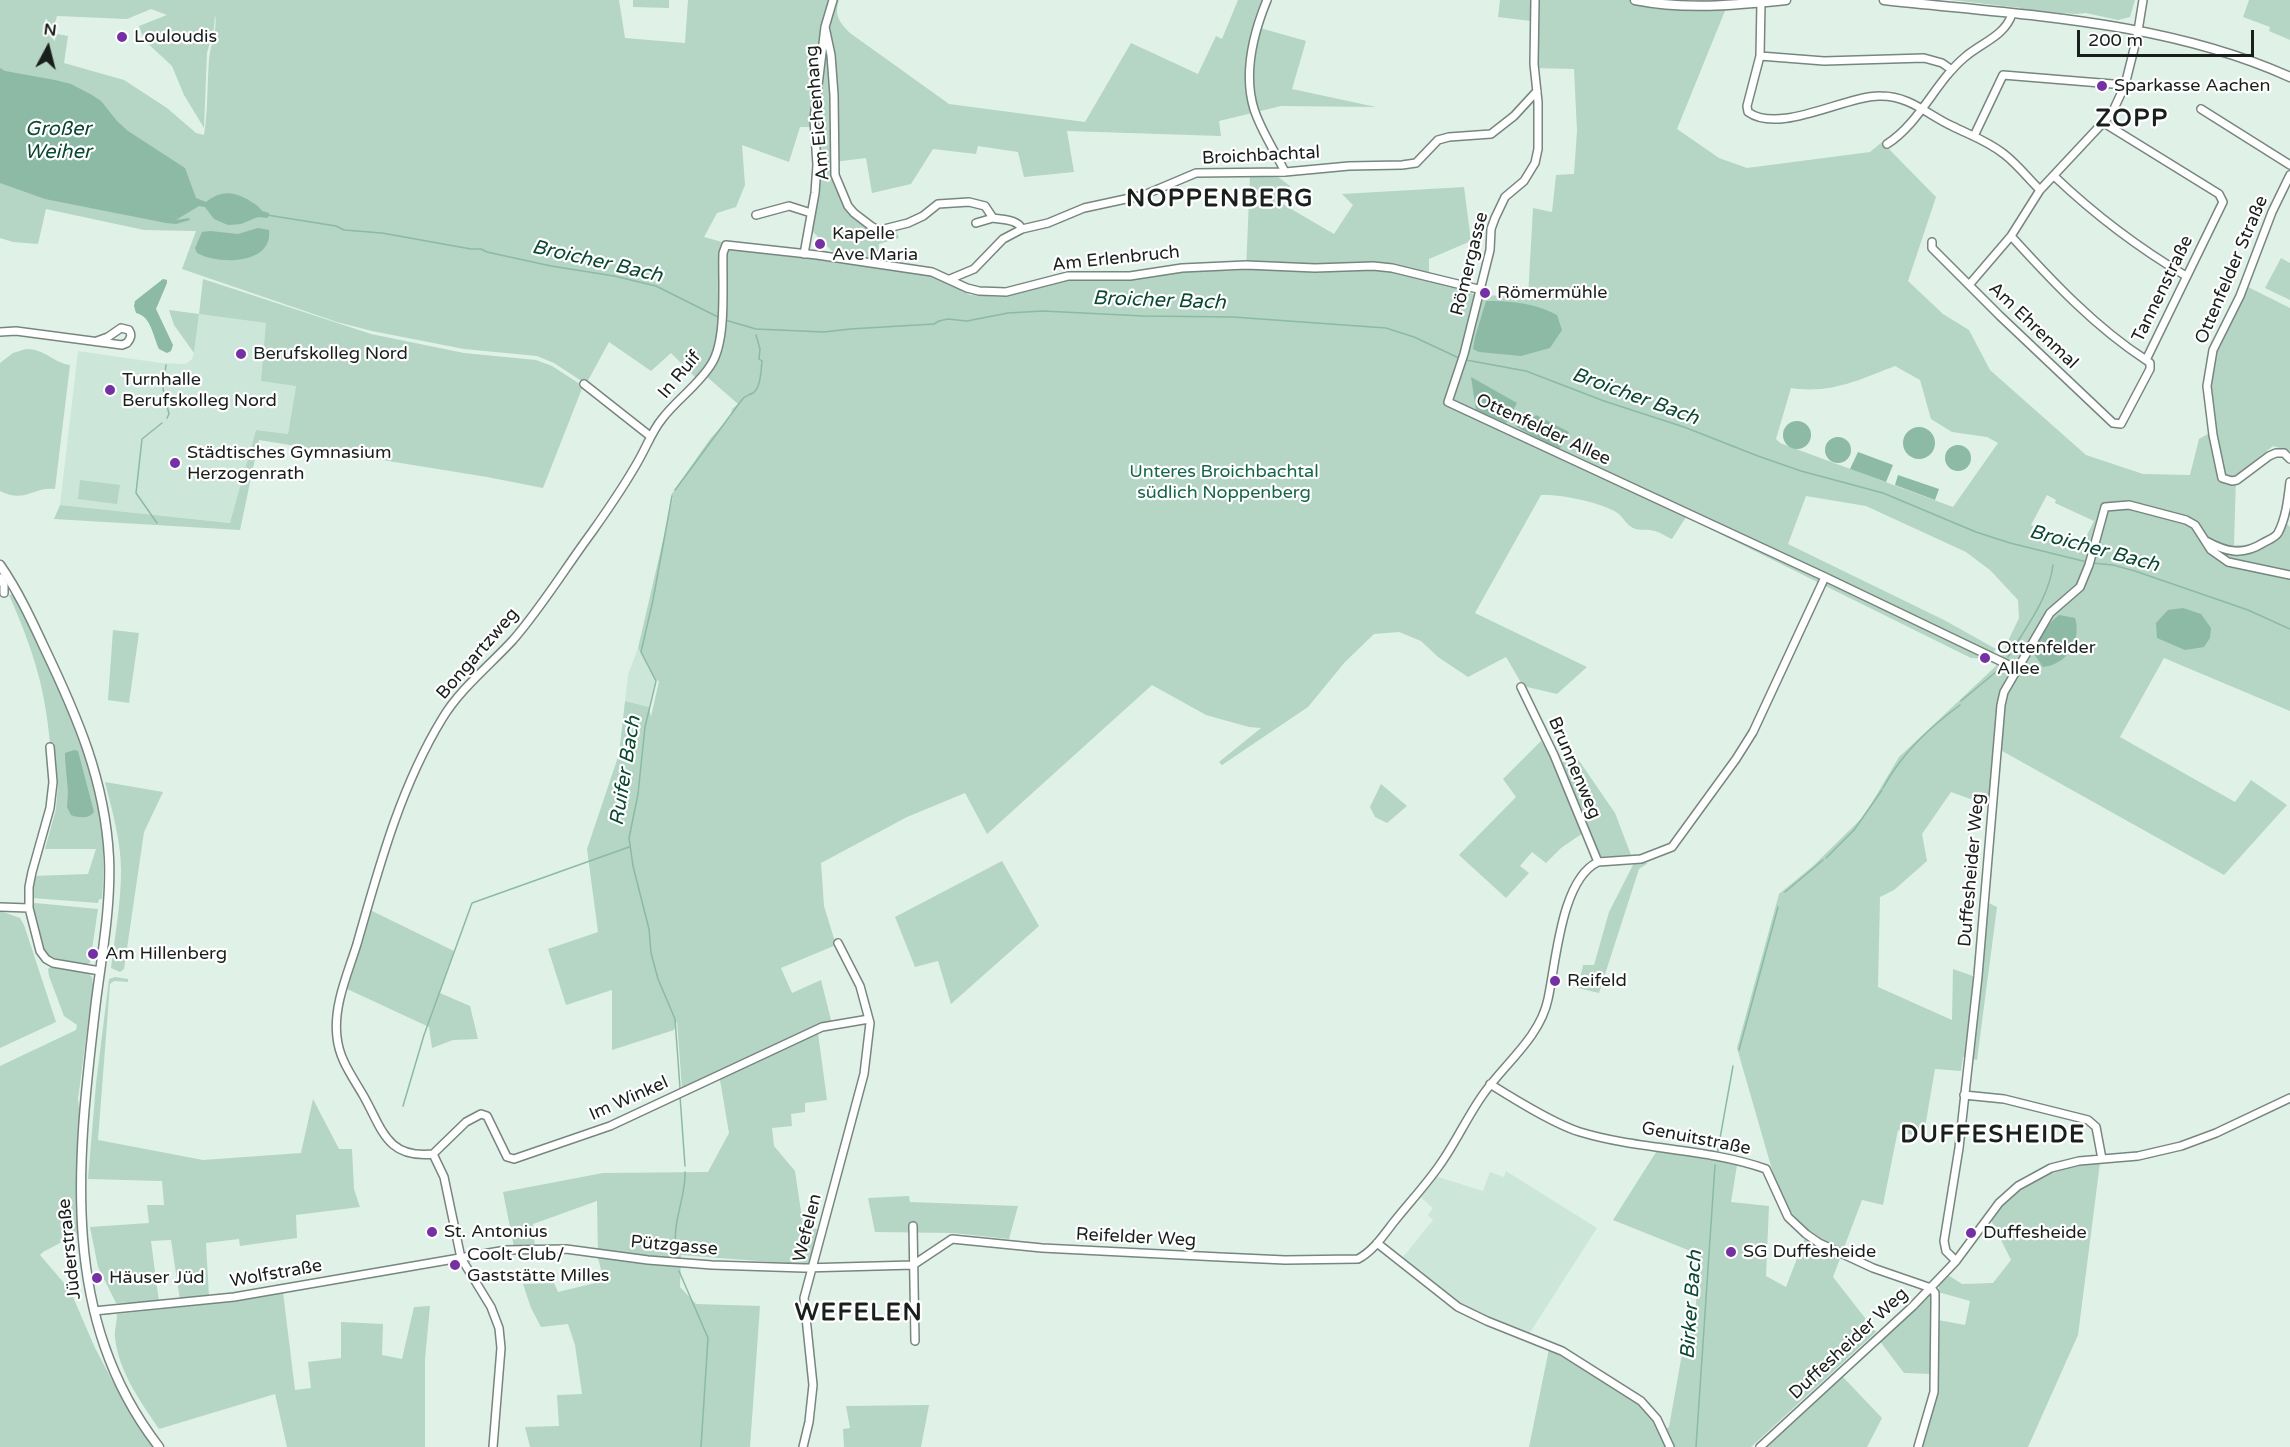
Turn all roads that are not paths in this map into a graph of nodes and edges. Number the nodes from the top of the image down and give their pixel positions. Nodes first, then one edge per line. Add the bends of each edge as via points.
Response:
1 (832, 0) edge
2 (1267, 0) edge
3 (1535, 0) edge
4 (1635, 0) edge
5 (1786, 0) edge
6 (1884, 0) edge
7 (2143, 0) edge
8 (1761, 2) junction
9 (2012, 14) junction
10 (825, 27) junction
11 (2138, 30) junction
12 (1760, 56) junction
13 (1952, 70) junction
14 (2290, 77) edge
15 (2125, 86) junction
16 (1537, 92) junction
17 (1922, 108) junction
18 (2201, 109) dead end
19 (2104, 123) junction
20 (1974, 136) junction
21 (1887, 144) dead end
22 (2290, 165) edge
23 (1285, 172) junction
24 (2290, 174) edge
25 (2054, 176) junction
26 (2040, 190) junction
27 (811, 213) junction
28 (756, 215) dead end
29 (993, 218) junction
30 (976, 223) dead end
31 (1022, 229) junction
32 (2012, 237) junction
33 (1932, 242) dead end
34 (726, 245) joint
35 (804, 254) junction
36 (2186, 276) junction
37 (950, 279) junction
38 (1970, 285) junction
39 (1478, 289) junction
40 (0, 332) edge
41 (97, 341) dead end
42 (2146, 360) junction
43 (584, 384) dead end
44 (1448, 402) joint
45 (2121, 424) joint
46 (650, 436) junction
47 (2290, 459) edge
48 (2290, 482) edge
49 (2204, 540) junction
50 (0, 565) edge
51 (2290, 575) edge
52 (1825, 577) junction
53 (0, 578) edge
54 (4, 593) dead end
55 (2016, 669) junction
56 (1521, 687) dead end
57 (50, 747) dead end
58 (1598, 862) junction
59 (0, 907) edge
60 (29, 908) junction
61 (838, 943) dead end
62 (100, 971) junction
63 (869, 1019) junction
64 (1490, 1084) junction
65 (1965, 1095) junction
66 (2290, 1098) edge
67 (433, 1154) junction
68 (2102, 1159) junction
69 (913, 1226) dead end
70 (1377, 1243) junction
71 (461, 1258) junction
72 (1956, 1261) junction
73 (914, 1265) junction
74 (814, 1267) junction
75 (1931, 1288) junction
76 (94, 1311) junction
77 (915, 1341) dead end
78 (159, 1447) edge
79 (493, 1447) edge
80 (803, 1447) edge
81 (1670, 1447) edge
82 (1760, 1447) edge
83 (1918, 1447) edge

1 - 10 street
2 - 23 street via 1257,24 1249,65 1250,84 1257,115
3 - 16 street, Römergasse
4 - 8 main road via 1687,7
5 - 8 main road
6 - 9 main road
7 - 11 street
8 - 12 street
9 - 11 main road
9 - 13 street via 2006,28
10 - 27 street via 814,119 817,165
10 - 29 street, Am Eichenhang via 834,95 835,174 854,213 871,226 884,229 915,219 938,204 969,202 985,206
11 - 14 main road via 2231,54
11 - 15 street
12 - 13 street via 1824,61 1924,58
12 - 17 street via 1747,105 1748,112 1755,116 1793,117 1878,95 1901,98
13 - 17 street
15 - 19 street
15 - 20 street via 2003,75
16 - 23 street, Broichbachtal via 1491,134 1437,140 1416,163
16 - 39 street, Römergasse via 1535,163 1524,181 1505,197 1494,218
17 - 20 street
17 - 21 street
18 - 22 street
19 - 25 street
19 - 36 street, Tannenstraße via 2223,199
20 - 26 street via 2007,156
23 - 31 street, Broichbachtal via 1196,173 1144,195 1084,208
24 - 47 street, Ottenfelder Straße via 2240,296 2213,350 2207,386 2222,478 2237,480 2277,453
25 - 26 street
25 - 36 street via 2135,245
26 - 32 street
27 - 28 street via 776,206
27 - 35 street
29 - 30 street
29 - 31 street, Am Eichenhang via 1015,222
31 - 37 street, Broichbachtal via 1003,239 974,269
32 - 38 street
32 - 42 street via 2058,287
33 - 38 street, Am Ehrenmal via 1932,248
34 - 35 street, Am Erlenbruch
34 - 46 street, In Ruif via 719,348 712,363
35 - 37 street, Am Erlenbruch via 932,272
36 - 42 street, Tannenstraße
37 - 39 street, Am Erlenbruch via 979,291 1006,291 1068,276 1130,276 1198,266 1373,266
38 - 45 street, Am Ehrenmal via 2113,423
39 - 44 street, Römergasse via 1464,354
40 - 41 street
42 - 45 street, Tannenstraße via 2150,369
43 - 46 street
44 - 52 street, Ottenfelder Allee
46 - 67 street, Bongartzweg via 599,522 515,638 454,702 442,720 420,759 386,843 338,1016 337,1039 349,1073 387,1140 405,1152
48 - 49 street via 2277,536 2237,552
49 - 51 street via 2228,562
49 - 55 street, Duffesheider Weg via 2195,525 2186,520 2129,506 2105,507 2080,587 2054,608
50 - 62 main road, Jüderstraße via 22,601 89,748 109,861
52 - 55 street, Ottenfelder Allee
52 - 58 street via 1753,732 1672,847 1641,859
53 - 54 street
55 - 65 street, Duffesheider Weg via 2001,705
56 - 58 street, Brunnenweg
57 - 60 street via 50,808 32,872
58 - 64 street via 1585,873 1569,900 1543,1016
59 - 60 street
60 - 62 street via 40,951 46,959
61 - 63 street, Wefelen via 860,986
62 - 76 main road, Jüderstraße via 80,1176 82,1233
63 - 67 street, Im Winkel via 822,1027 610,1126 514,1159 507,1157 488,1116 481,1114 466,1122
63 - 74 street, Wefelen via 864,1074
64 - 70 street via 1440,1165
64 - 75 street, Genuitstraße via 1583,1133 1766,1169 1788,1217 1806,1234 1873,1268
65 - 68 street via 2012,1101 2088,1120 2096,1127
65 - 72 street, Duffesheider Weg via 1944,1241 1946,1251
66 - 68 street, Duffesheider Weg via 2181,1146
67 - 71 street via 444,1178
68 - 72 street, Duffesheider Weg via 2051,1168 2018,1186 1994,1209
69 - 73 street
70 - 73 street, Reifelder Weg via 1353,1260 1285,1260 1042,1248 952,1239
70 - 81 street via 1458,1307 1562,1351 1641,1401 1657,1419
71 - 74 street, Pützgasse via 506,1250 566,1249 712,1265
71 - 76 street, Wolfstraße via 234,1297
71 - 79 street via 499,1328 501,1348
72 - 75 street, Duffesheider Weg
73 - 74 street
73 - 77 street
74 - 80 street, Wefelen via 804,1298 813,1385
75 - 82 street, Duffesheider Weg
75 - 83 street via 1935,1293 1934,1392
76 - 78 main road, Jüderstraße via 119,1386

